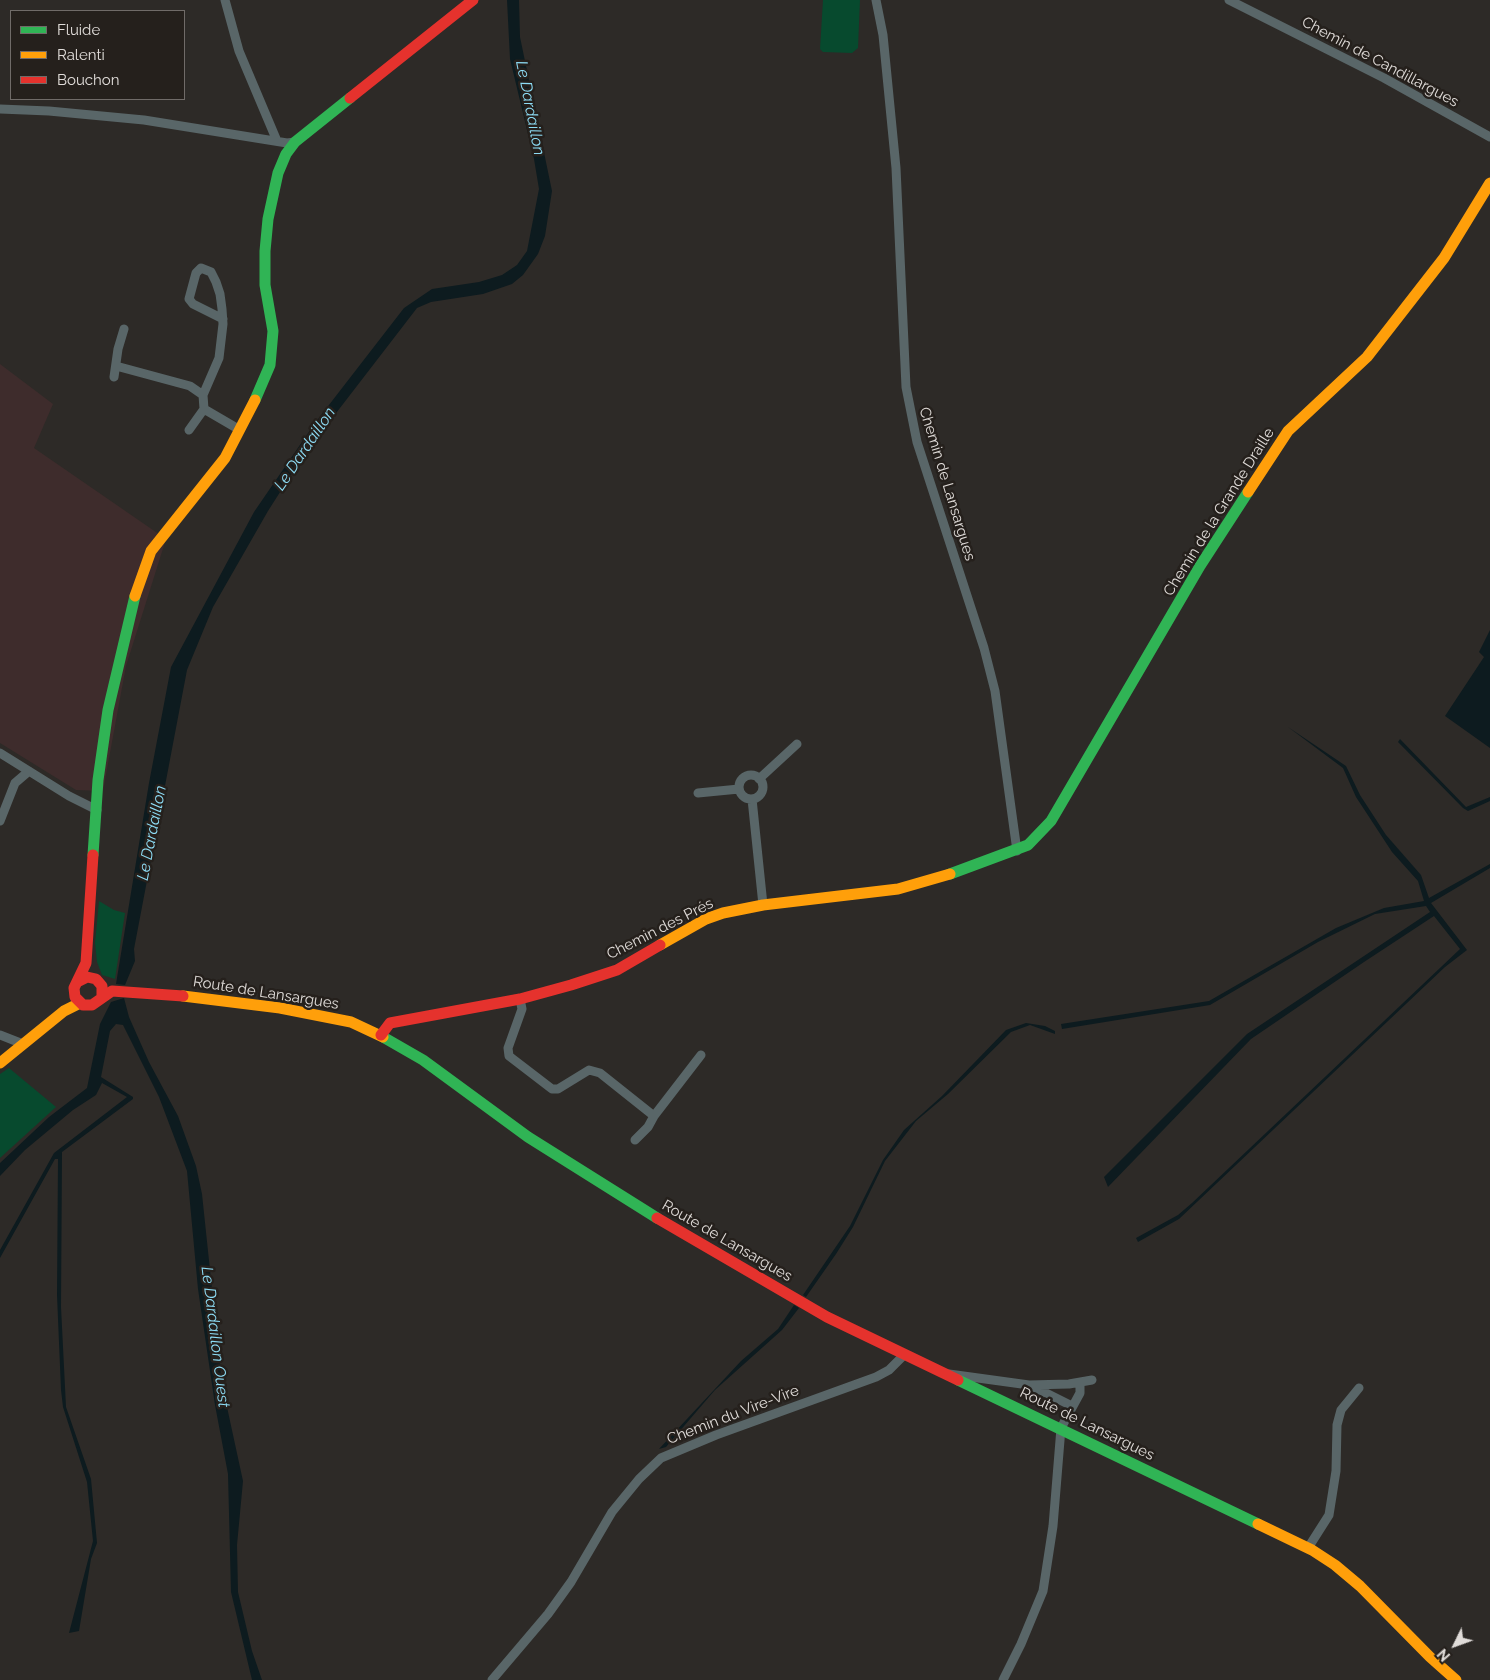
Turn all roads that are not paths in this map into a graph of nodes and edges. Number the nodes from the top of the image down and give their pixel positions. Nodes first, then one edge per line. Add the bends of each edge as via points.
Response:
1 (225, 0) edge
2 (474, 0) edge
3 (876, 0) edge
4 (1229, 0) edge
5 (0, 109) edge
6 (1490, 138) edge
7 (277, 141) junction
8 (295, 142) junction
9 (1490, 184) edge
10 (223, 319) junction
11 (124, 328) dead end
12 (116, 366) junction
13 (114, 377) dead end
14 (203, 394) junction
15 (204, 409) junction
16 (189, 430) dead end
17 (240, 430) junction
18 (797, 744) dead end
19 (0, 753) edge
20 (29, 771) junction
21 (759, 779) junction
22 (739, 789) junction
23 (698, 793) dead end
24 (752, 799) junction
25 (97, 810) junction
26 (0, 821) edge
27 (1017, 850) junction
28 (763, 906) junction
29 (86, 963) junction
30 (91, 978) junction
31 (79, 981) junction
32 (105, 991) junction
33 (74, 993) junction
34 (520, 998) junction
35 (80, 1003) junction
36 (64, 1011) junction
37 (381, 1035) junction
38 (3, 1037) edge
39 (23, 1044) junction
40 (11, 1054) junction
41 (701, 1055) dead end
42 (0, 1063) edge
43 (654, 1116) junction
44 (635, 1140) dead end
45 (904, 1355) junction
46 (944, 1374) junction
47 (1092, 1380) dead end
48 (1080, 1383) junction
49 (1029, 1385) junction
50 (1360, 1388) dead end
51 (1072, 1406) junction
52 (1061, 1428) junction
53 (1306, 1547) junction
54 (492, 1680) edge
55 (1003, 1680) edge
56 (1456, 1680) edge

1 - 7 street via 239,51
2 - 8 street
3 - 27 street, Chemin de Lansargues via 883,35 896,168 906,387 917,442 995,691
4 - 6 street, Chemin de Candillargues via 1384,78
5 - 7 street via 144,120
7 - 8 street
8 - 17 street via 278,173 268,219 265,285 273,331 270,365
9 - 27 street, Chemin de la Grande Draille via 1444,258 1367,357 1288,431 1200,566 1052,821 1028,845
10 - 10 street via 216,282 211,272 201,268 196,273 189,299
10 - 14 street via 219,358
11 - 12 street
12 - 13 street
12 - 14 street via 190,386
14 - 15 street
15 - 16 street
15 - 17 street
17 - 25 street via 225,458 151,552 143,570 108,710
18 - 21 street
19 - 20 street
20 - 25 street
20 - 26 street via 15,783
21 - 22 street via 746,777 740,782
21 - 24 street via 762,789 759,796
22 - 23 street
22 - 24 street via 745,798
24 - 28 street
25 - 29 street
27 - 28 street, Chemin des Prés via 940,879 898,889
28 - 34 street, Chemin des Prés via 706,919 617,970
29 - 30 street
29 - 31 street
30 - 31 street
30 - 32 street
31 - 33 street
32 - 35 street via 92,1006
32 - 37 street, Route de Lansargues via 201,997 307,1012 351,1022
33 - 35 street
33 - 36 street
34 - 37 street, Chemin des Prés via 390,1023
34 - 43 street via 520,1015 508,1048 512,1058 552,1089 558,1089 585,1072 596,1071
35 - 36 street
36 - 39 street
37 - 45 street, Route de Lansargues via 424,1060 520,1131 618,1195 827,1318
38 - 39 street
38 - 40 street
39 - 40 street
40 - 42 street
41 - 43 street
43 - 44 street
45 - 46 street, Route de Lansargues
45 - 54 street, Chemin du Vire-Vire via 890,1370 876,1377 724,1431 661,1458 612,1512 571,1582
46 - 49 street
46 - 52 street, Route de Lansargues
47 - 48 street
48 - 49 street
48 - 51 street via 1080,1393
49 - 51 street
50 - 53 street via 1341,1410 1337,1425 1336,1471 1329,1515
51 - 52 street
52 - 53 street, Route de Lansargues
52 - 55 street via 1054,1526 1042,1590
53 - 56 street, Route de Lansargues via 1354,1580

